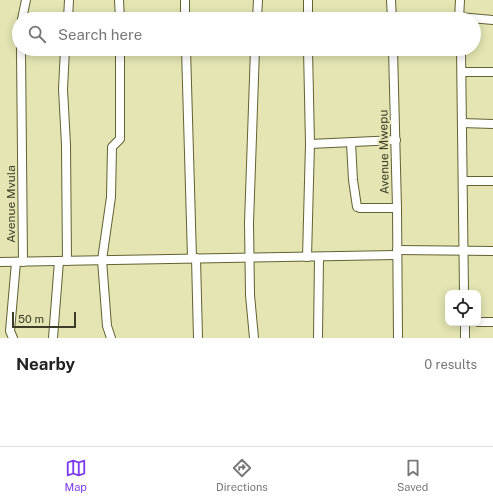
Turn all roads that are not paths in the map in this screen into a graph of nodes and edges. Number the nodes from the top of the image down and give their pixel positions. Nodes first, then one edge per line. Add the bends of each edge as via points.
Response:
1 (26, 0) edge
2 (69, 0) edge
3 (119, 0) edge
4 (185, 0) edge
5 (258, 0) edge
6 (308, 0) edge
7 (391, 0) edge
8 (460, 0) edge
9 (23, 12) edge
10 (68, 12) edge
11 (120, 12) edge
12 (185, 12) edge
13 (257, 12) edge
14 (308, 12) edge
15 (392, 12) edge
16 (459, 12) edge
17 (481, 19) edge
18 (493, 20) edge
19 (21, 56) edge
20 (65, 56) edge
21 (120, 56) edge
22 (186, 56) edge
23 (255, 56) edge
24 (308, 56) edge
25 (393, 56) edge
26 (461, 56) edge
27 (462, 72) junction
28 (493, 72) edge
29 (462, 123) junction
30 (493, 124) edge
31 (396, 140) junction
32 (351, 143) junction
33 (310, 144) junction
34 (463, 181) junction
35 (493, 181) edge
36 (397, 208) junction
37 (464, 250) junction
38 (493, 251) edge
39 (396, 253) junction
40 (250, 257) junction
41 (307, 257) junction
42 (318, 257) junction
43 (194, 258) junction
44 (102, 260) junction
45 (63, 261) junction
46 (0, 262) edge
47 (20, 262) junction
48 (464, 290) edge
49 (481, 322) edge
50 (493, 322) edge
51 (465, 326) edge
52 (13, 338) edge
53 (53, 338) edge
54 (111, 338) edge
55 (198, 338) edge
56 (254, 338) edge
57 (318, 338) edge
58 (398, 338) edge
59 (465, 338) edge

1 - 9 street
2 - 10 street
3 - 11 street
4 - 12 street
5 - 13 street
6 - 14 street
7 - 15 street
8 - 16 street
17 - 18 street
19 - 47 street, Avenue Mvula
20 - 45 street via 63,89 66,145
21 - 44 street via 120,140 112,147 111,197
22 - 43 street
23 - 40 street
24 - 33 street
25 - 31 street, Avenue Mwepu
26 - 27 street
27 - 28 street
27 - 29 street
29 - 30 street
29 - 34 street
31 - 32 street
31 - 36 street, Avenue Mwepu
32 - 33 street
32 - 36 street via 357,207
33 - 41 street
34 - 35 street
34 - 37 street
36 - 39 street, Avenue Mwepu
37 - 38 street
37 - 39 street
37 - 48 street
39 - 42 street
39 - 58 street, Avenue Mwepu
40 - 41 street
40 - 43 street
40 - 56 street
41 - 42 street
42 - 57 street
43 - 44 street
43 - 55 street
44 - 45 street
44 - 54 street via 107,326
45 - 47 street
45 - 53 street
46 - 47 street
47 - 52 street, Avenue Mvula via 10,331
49 - 50 street
51 - 59 street

